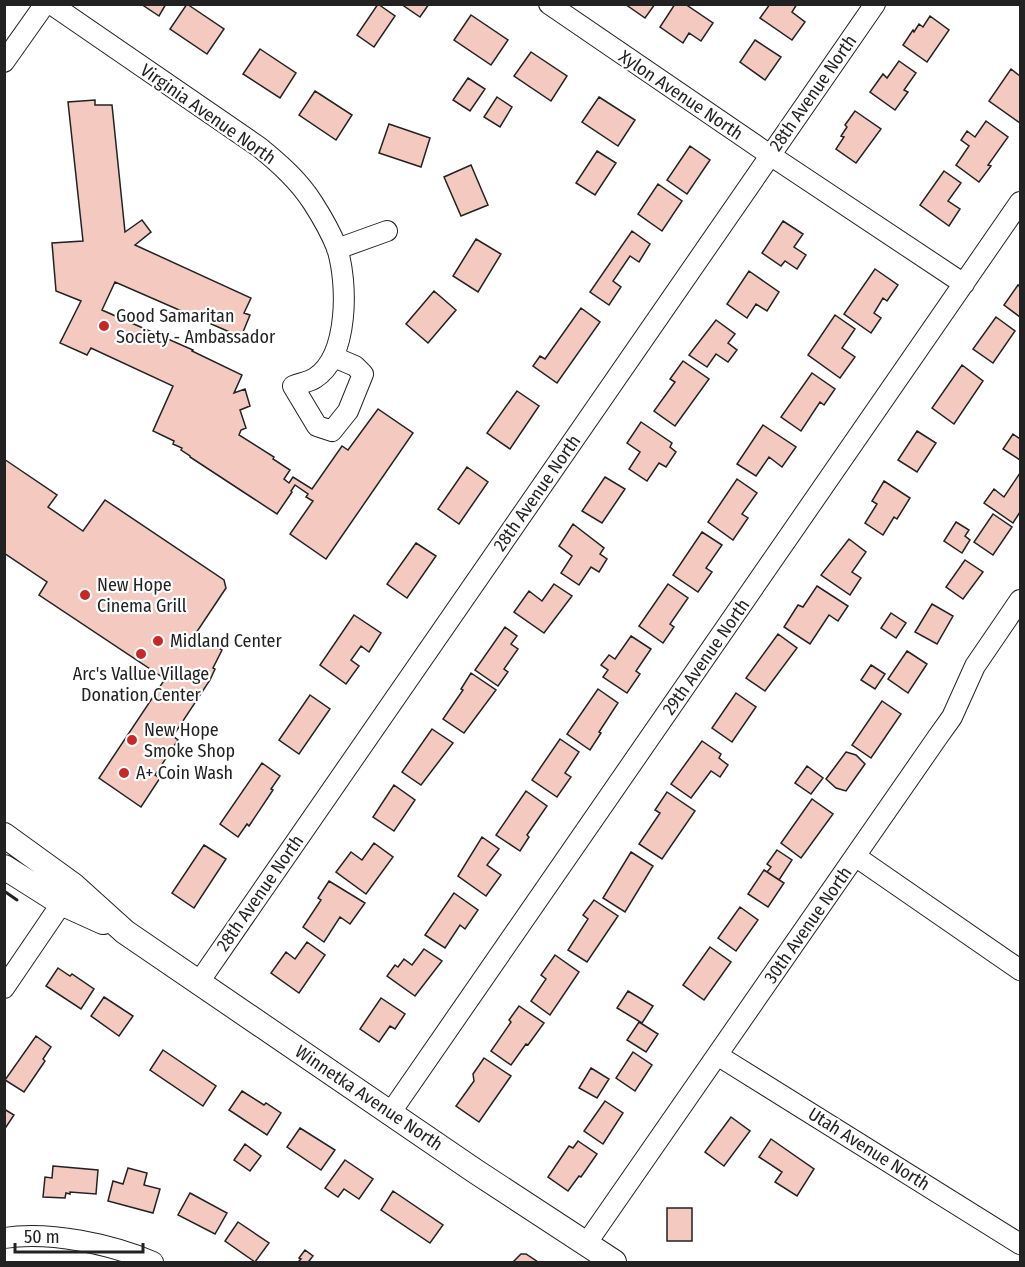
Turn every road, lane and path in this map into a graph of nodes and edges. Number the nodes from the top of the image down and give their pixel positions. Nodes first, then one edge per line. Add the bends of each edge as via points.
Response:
1 (45, 4) edge
2 (51, 4) edge
3 (549, 4) edge
4 (875, 4) edge
5 (4, 62) edge
6 (770, 155) junction
7 (1020, 202) edge
8 (387, 231) dead end
9 (337, 249) junction
10 (964, 284) junction
11 (334, 357) junction
12 (1020, 600) edge
13 (4, 835) edge
14 (855, 856) junction
15 (4, 867) edge
16 (67, 894) junction
17 (1020, 970) edge
18 (199, 982) junction
19 (4, 988) edge
20 (717, 1054) junction
21 (391, 1112) junction
22 (4, 1238) edge
23 (586, 1244) junction
24 (1020, 1244) edge
25 (153, 1263) edge
26 (614, 1263) edge

1 - 5 street
2 - 9 street, Virginia Avenue North via 288,170 313,202
3 - 6 street, Xylon Avenue North
4 - 6 street, 28th Avenue North
6 - 10 street, Xylon Avenue North
6 - 18 street, 28th Avenue North
7 - 10 street, 29th Avenue North
8 - 9 street
9 - 11 street, Virginia Avenue North via 343,317
10 - 21 street, 29th Avenue North
11 - 11 street, Virginia Avenue North via 315,378 293,386 317,426 332,430 348,411 363,374
12 - 14 street, 30th Avenue North via 975,666 952,717
13 - 16 main road, Winnetka Avenue North
14 - 17 street
14 - 20 street, 30th Avenue North
15 - 16 main road, Winnetka Avenue North
16 - 18 main road, Winnetka Avenue North
16 - 19 street
18 - 21 main road, Winnetka Avenue North
20 - 23 street, 30th Avenue North
20 - 24 street, Utah Avenue North
21 - 23 main road, Winnetka Avenue North
22 - 25 street via 57,1238 103,1246
23 - 26 main road, Winnetka Avenue North

